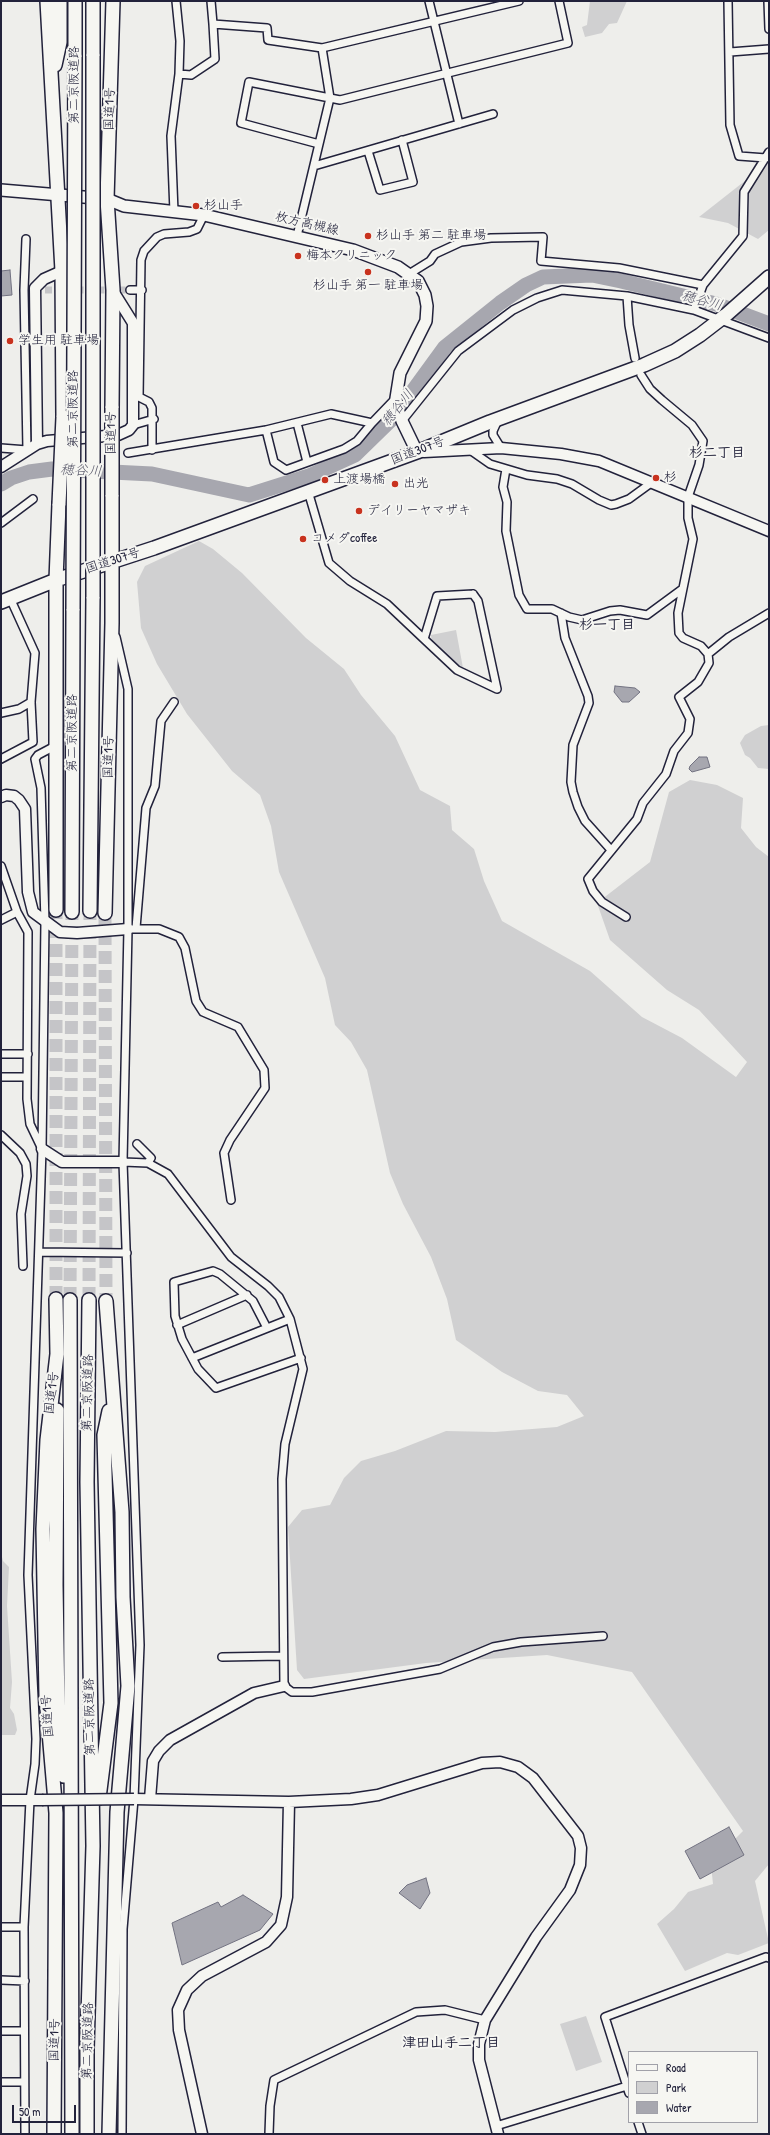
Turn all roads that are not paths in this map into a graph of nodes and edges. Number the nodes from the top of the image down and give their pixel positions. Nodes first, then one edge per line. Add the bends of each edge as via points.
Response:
1 (47, 1) edge
2 (60, 1) edge
3 (74, 1) edge
4 (93, 1) edge
5 (108, 1) edge
6 (113, 1) edge
7 (176, 1) edge
8 (211, 1) edge
9 (429, 1) edge
10 (519, 1) edge
11 (559, 1) edge
12 (728, 1) edge
13 (768, 1) edge
14 (434, 22) junction
15 (213, 24) junction
16 (769, 29) edge
17 (322, 48) junction
18 (769, 49) edge
19 (730, 52) junction
20 (179, 74) junction
21 (447, 74) junction
22 (52, 84) junction
23 (110, 96) junction
24 (330, 98) junction
25 (493, 114) dead end
26 (459, 124) junction
27 (402, 140) junction
28 (320, 144) junction
29 (368, 151) junction
30 (767, 155) edge
31 (314, 166) junction
32 (1, 190) edge
33 (57, 196) junction
34 (107, 199) junction
35 (174, 212) junction
36 (204, 215) junction
37 (297, 236) junction
38 (26, 239) dead end
39 (62, 271) junction
40 (409, 274) junction
41 (769, 277) edge
42 (703, 286) junction
43 (112, 290) junction
44 (130, 290) tunnel mouth
45 (142, 290) junction
46 (627, 296) junction
47 (694, 310) junction
48 (723, 318) junction
49 (769, 338) edge
50 (635, 358) dead end
51 (642, 375) dead end
52 (396, 398) junction
53 (500, 418) junction
54 (154, 419) junction
55 (402, 422) junction
56 (297, 423) junction
57 (372, 423) junction
58 (133, 425) junction
59 (266, 430) junction
60 (37, 444) junction
61 (1, 448) edge
62 (501, 448) junction
63 (27, 450) junction
64 (152, 450) junction
65 (470, 450) junction
66 (417, 452) junction
67 (128, 453) dead end
68 (307, 462) junction
69 (1, 467) edge
70 (506, 469) junction
71 (650, 483) junction
72 (308, 491) junction
73 (688, 497) junction
74 (33, 500) dead end
75 (1, 523) edge
76 (769, 531) edge
77 (112, 562) junction
78 (56, 580) junction
79 (681, 590) junction
80 (6, 600) edge
81 (560, 613) junction
82 (769, 613) edge
83 (112, 623) junction
84 (424, 639) junction
85 (708, 654) junction
86 (31, 702) junction
87 (174, 702) dead end
88 (1, 713) edge
89 (55, 746) junction
90 (1, 759) edge
91 (1, 797) edge
92 (611, 850) junction
93 (1, 866) edge
94 (56, 910) tunnel mouth
95 (90, 911) tunnel mouth
96 (18, 912) junction
97 (72, 912) tunnel mouth
98 (105, 913) tunnel mouth
99 (626, 918) dead end
100 (1, 920) edge
101 (45, 922) junction
102 (132, 928) junction
103 (1, 1054) edge
104 (28, 1054) junction
105 (28, 1076) junction
106 (1, 1077) edge
107 (1, 1135) edge
108 (137, 1144) dead end
109 (42, 1149) junction
110 (123, 1162) junction
111 (148, 1163) junction
112 (231, 1200) dead end
113 (39, 1252) junction
114 (127, 1253) junction
115 (23, 1266) dead end
116 (247, 1295) junction
117 (56, 1299) tunnel mouth
118 (70, 1300) tunnel mouth
119 (89, 1300) tunnel mouth
120 (106, 1301) tunnel mouth
121 (290, 1319) junction
122 (177, 1325) junction
123 (267, 1328) junction
124 (57, 1354) junction
125 (192, 1358) junction
126 (301, 1358) junction
127 (112, 1394) junction
128 (603, 1636) dead end
129 (282, 1656) junction
130 (222, 1657) dead end
131 (284, 1686) junction
132 (134, 1799) junction
133 (150, 1799) junction
134 (1, 1800) edge
135 (30, 1800) junction
136 (289, 1802) junction
137 (93, 1846) junction
138 (72, 1860) junction
139 (1, 1927) edge
140 (24, 1927) junction
141 (769, 1958) edge
142 (1, 1980) edge
143 (25, 1981) junction
144 (485, 2020) junction
145 (1, 2031) edge
146 (24, 2031) junction
147 (1, 2082) edge
148 (24, 2082) junction
149 (628, 2089) edge
150 (638, 2123) edge
151 (497, 2130) edge
152 (25, 2134) edge
153 (54, 2134) edge
154 (72, 2134) edge
155 (87, 2134) edge
156 (109, 2134) edge
157 (122, 2134) edge
158 (202, 2134) edge
159 (269, 2134) edge
160 (642, 2134) edge

1 - 22 highway
2 - 22 highway via 60,42
3 - 97 highway, 第二京阪道路, bridge
4 - 95 highway, 第二京阪道路, bridge
5 - 23 highway
6 - 23 highway, 国道1号
7 - 20 street via 180,41
8 - 15 street
9 - 14 street
10 - 14 street
11 - 21 street via 568,43
12 - 19 street
13 - 16 street
14 - 17 street
14 - 21 street
15 - 17 street via 266,28 268,40
15 - 20 street via 215,59 191,75
17 - 24 street
18 - 19 street
19 - 30 street via 730,125 739,156
20 - 35 street via 171,136
21 - 24 street via 340,100
21 - 26 street
22 - 33 highway
23 - 34 highway, 国道1号
24 - 28 street
24 - 28 street via 249,82 241,123
25 - 26 street
26 - 27 street
27 - 29 street
27 - 29 street via 414,182 380,190
28 - 31 street
29 - 31 street
30 - 42 street via 744,192 743,236
31 - 37 street
32 - 33 main road, 枚方高槻線
33 - 34 main road, 枚方高槻線
33 - 39 highway
34 - 35 main road, 枚方高槻線 via 124,206
34 - 43 highway, 国道1号
35 - 36 main road, 枚方高槻線
36 - 37 main road, 枚方高槻線
36 - 45 street via 197,229 164,234 151,242 141,260
37 - 40 main road, 枚方高槻線 via 353,250
38 - 63 street via 24,290
39 - 60 street via 44,279 35,288
39 - 78 highway, bridge via 63,417
40 - 42 street via 430,261 435,254 461,242 543,237 541,261 618,268
40 - 52 main road, 枚方高槻線 via 418,281 425,295 426,321 400,373
41 - 48 highway, 国道307号
42 - 47 street
43 - 58 street via 133,323
43 - 77 highway, 国道1号, bridge
44 - 45 street
45 - 54 street via 139,397 149,402
46 - 47 street
46 - 50 street
46 - 55 street via 562,290 537,298 513,310 458,351
47 - 48 street
48 - 49 street
48 - 53 highway, 国道307号 via 675,351 644,365
51 - 73 street via 650,389 692,425 703,441 700,465
52 - 55 main road, 枚方高槻線
52 - 57 street
53 - 62 street via 493,431 495,440
53 - 66 highway, 国道307号
54 - 58 street
54 - 64 street
55 - 66 main road, 枚方高槻線
56 - 57 street via 331,414
56 - 59 street
56 - 68 street
57 - 68 street via 357,441 344,449
58 - 60 street via 118,435
59 - 64 street
59 - 68 street via 274,462 286,470
60 - 63 street
61 - 63 street
62 - 65 street
62 - 71 street via 599,461
63 - 69 street
64 - 67 street
65 - 66 street
65 - 70 street via 490,464
66 - 72 highway, 国道307号
70 - 71 street via 572,484 611,505 629,499
70 - 81 street via 503,488 506,502 506,531 520,600 527,609 552,609
71 - 73 street
72 - 77 highway, 国道307号
72 - 84 street via 329,563 350,581 387,604
73 - 76 street
73 - 79 street via 688,518 693,539
74 - 75 street
77 - 78 highway, 国道307号
77 - 83 highway, 国道1号
78 - 80 highway, 国道307号
78 - 89 highway
79 - 81 street via 647,615 620,610 582,620
79 - 85 street via 679,633 683,638 701,646
80 - 86 street via 35,653
81 - 92 street via 565,638 589,703 573,745 573,792 585,821
82 - 85 street via 729,637
83 - 98 highway, 国道1号
83 - 102 street via 128,689
84 - 84 street via 457,670 497,689 478,601 473,594 437,596
85 - 92 street via 709,663 698,682 679,697 690,719 688,733 674,751 666,774 643,803 637,819
86 - 88 street via 19,709
86 - 90 street via 33,742
87 - 102 street via 161,721 155,786 146,808
89 - 94 highway
89 - 101 street via 35,759 41,788
91 - 101 street via 14,796 25,809 29,902 33,912
92 - 99 street via 588,879 602,902
93 - 96 street
96 - 100 street
96 - 104 street via 28,932
101 - 102 street via 60,932
101 - 109 street
102 - 110 street
102 - 112 street via 159,929 179,937 185,948 196,1001 203,1012 238,1027 264,1070 265,1088 224,1153
103 - 104 street
104 - 105 street
105 - 106 street
105 - 109 street via 30,1124
107 - 115 street via 20,1153 26,1164 27,1176 21,1214
108 - 111 street via 151,1158
109 - 110 street via 62,1162
109 - 113 street
110 - 111 street
110 - 114 street
111 - 121 street via 168,1174 231,1257 279,1297
113 - 114 street
113 - 135 street via 28,1575 36,1739
114 - 132 street via 140,1645
116 - 122 street
116 - 122 street via 213,1271 174,1282
116 - 123 street via 253,1301
117 - 124 highway, 国道1号
118 - 138 highway, 第二京阪道路
119 - 137 highway, 第二京阪道路 via 86,1482
120 - 127 highway
121 - 123 street
121 - 126 street
122 - 125 street
123 - 125 street
124 - 138 highway via 58,1708
124 - 153 highway, 国道1号 via 47,1440 43,1529 46,1697 56,1813
125 - 126 street via 198,1369 216,1388
126 - 129 street via 303,1369 286,1437 282,1479
127 - 137 highway via 104,1435 110,1703
127 - 156 highway via 122,1512 122,1597 128,1686 117,1812
128 - 131 street via 521,1642 493,1647 440,1669 312,1692 292,1692
129 - 130 street
129 - 131 street
131 - 133 street via 254,1693 170,1740 153,1761
132 - 133 street
132 - 135 street, bridge
132 - 157 street via 123,1929
133 - 136 street
134 - 135 street
135 - 140 street
136 - 144 street via 378,1795 482,1763 500,1762 518,1767 533,1778 578,1836 581,1848 580,1865 570,1890 536,1937
136 - 158 street via 287,1897 280,1925 266,1942 202,1976 187,1990 178,2010
137 - 155 highway, 第二京阪道路
138 - 154 highway, 第二京阪道路
139 - 140 street
140 - 143 street
141 - 149 street via 605,2017
142 - 143 street
143 - 146 street
144 - 151 street via 479,2044 479,2060
144 - 159 street via 445,2010 416,2012 274,2080
145 - 146 street
146 - 148 street
147 - 148 street
148 - 152 street
149 - 151 street
150 - 160 street

